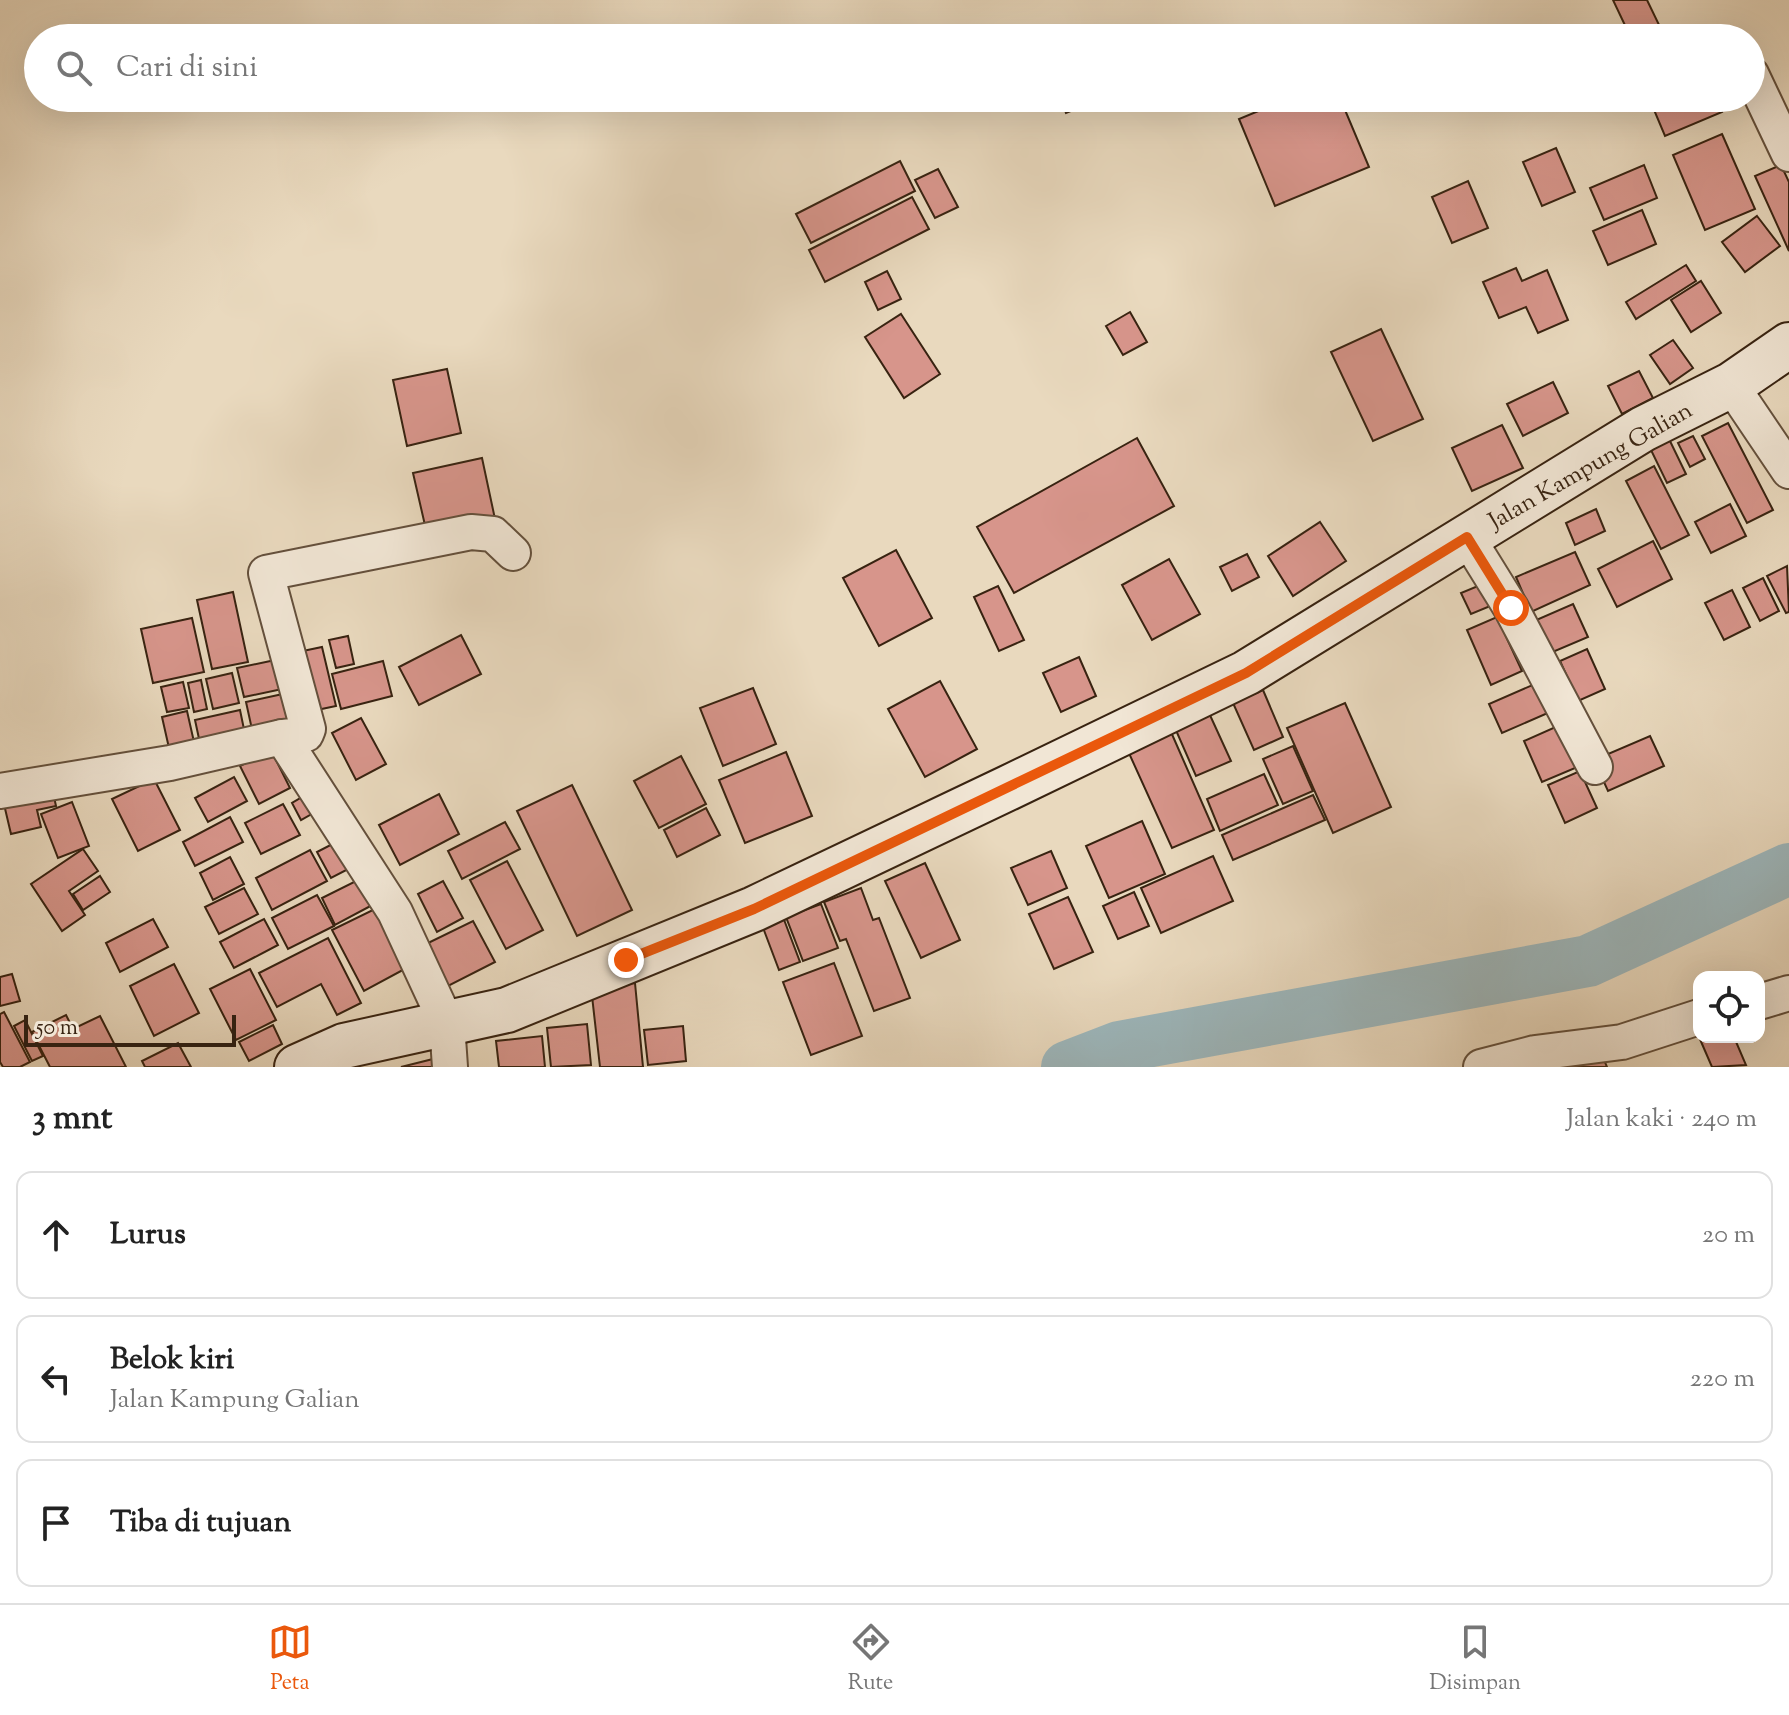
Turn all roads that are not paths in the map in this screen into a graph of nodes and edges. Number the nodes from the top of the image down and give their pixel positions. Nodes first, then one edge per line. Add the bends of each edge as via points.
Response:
1 (1765, 103) edge
2 (1789, 154) edge
3 (1789, 345) edge
4 (1731, 385) junction
5 (1789, 471) edge
6 (1467, 537) junction
7 (513, 553) dead end
8 (282, 737) junction
9 (1595, 767) dead end
10 (0, 791) edge
11 (1693, 1019) edge
12 (447, 1024) junction
13 (297, 1067) edge
14 (450, 1067) edge
15 (1481, 1067) edge

1 - 2 street
3 - 4 main road, Jalan Kampung Galian
4 - 5 street
4 - 6 main road, Jalan Kampung Galian via 1643,429
6 - 9 street
6 - 12 main road, Jalan Kampung Galian via 1246,673 980,802 754,909 507,1010
7 - 8 street via 493,534 471,532 266,573 308,729 306,734
8 - 10 street via 170,763
8 - 12 street via 395,912
11 - 15 street via 1622,1042 1535,1053
12 - 13 main road, Jalan Kampung Galian via 344,1046
12 - 14 street

